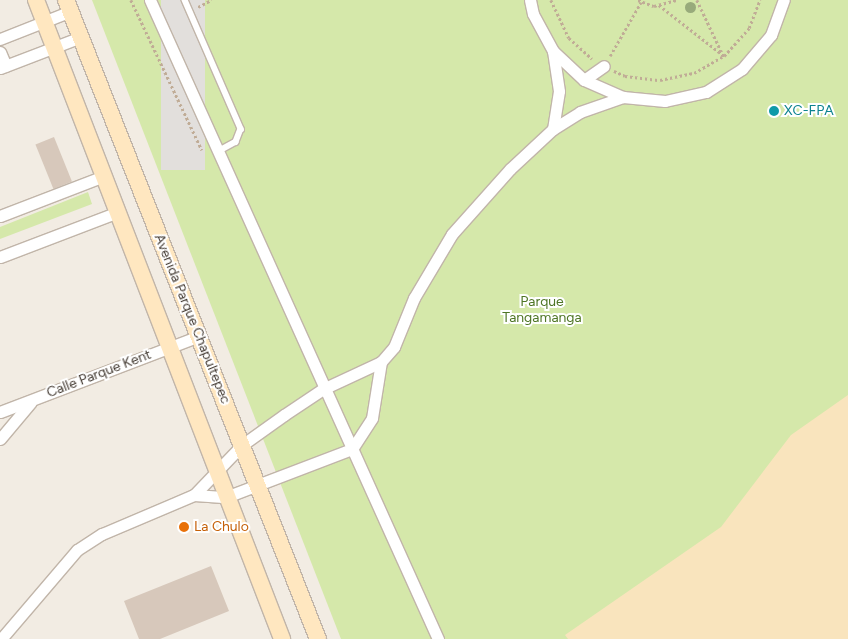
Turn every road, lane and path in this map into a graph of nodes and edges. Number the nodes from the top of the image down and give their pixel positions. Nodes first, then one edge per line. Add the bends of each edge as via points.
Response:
1 (36, 0) edge
2 (150, 0) edge
3 (185, 0) edge
4 (211, 0) edge
5 (530, 0) edge
6 (551, 0) edge
7 (677, 0) edge
8 (697, 0) edge
9 (760, 0) edge
10 (639, 1) edge
11 (784, 1) edge
12 (659, 5) junction
13 (68, 6) edge
14 (190, 11) junction
15 (44, 21) junction
16 (81, 37) junction
17 (0, 39) edge
18 (55, 47) junction
19 (553, 51) junction
20 (0, 52) edge
21 (724, 56) junction
22 (604, 66) junction
23 (3, 67) edge
24 (584, 80) junction
25 (623, 97) junction
26 (553, 129) junction
27 (217, 153) junction
28 (104, 176) junction
29 (118, 212) junction
30 (0, 216) edge
31 (0, 257) edge
32 (199, 336) junction
33 (170, 346) junction
34 (381, 362) junction
35 (323, 389) junction
36 (33, 400) junction
37 (0, 412) edge
38 (0, 439) edge
39 (242, 445) junction
40 (352, 449) junction
41 (215, 471) junction
42 (256, 484) junction
43 (194, 494) junction
44 (226, 497) junction
45 (1, 639) edge
46 (282, 639) edge
47 (318, 639) edge
48 (438, 639) edge

1 - 15 main road, Avenida Parque Chapultepec
2 - 27 street
3 - 14 lane
4 - 14 path
5 - 19 street via 533,14
6 - 22 path via 569,38 594,62
7 - 12 path
8 - 21 path
9 - 21 path via 749,28
10 - 12 path
10 - 22 path
11 - 25 street via 771,35 742,69 706,92 665,101
12 - 21 path
13 - 15 street
13 - 16 main road, Avenida Parque Chapultepec
14 - 27 lane via 241,129 236,142
15 - 17 street
15 - 18 main road, Avenida Parque Chapultepec
16 - 18 street
16 - 32 main road, Avenida Parque Chapultepec
18 - 23 street
18 - 28 main road, Avenida Parque Chapultepec
19 - 24 street
19 - 26 street via 560,91
20 - 23 street
21 - 22 path via 694,73 660,80 626,76
22 - 24 street
24 - 25 street
25 - 26 street via 580,112
26 - 34 street via 510,169 452,234 414,298 394,347
27 - 35 street
28 - 29 main road, Avenida Parque Chapultepec
28 - 30 street
29 - 31 street
29 - 33 main road, Avenida Parque Chapultepec
32 - 33 street, Calle Parque Kent
32 - 39 main road, Avenida Parque Chapultepec
33 - 36 street, Calle Parque Kent
33 - 41 main road, Avenida Parque Chapultepec
34 - 35 street
34 - 40 street via 372,418
35 - 39 street
35 - 40 street
36 - 37 street, Calle Parque Kent
36 - 38 street
39 - 41 street
39 - 42 main road, Avenida Parque Chapultepec
40 - 42 street
40 - 48 street
41 - 43 street
41 - 44 main road, Avenida Parque Chapultepec
42 - 44 street
42 - 47 main road, Avenida Parque Chapultepec
43 - 44 street
43 - 45 street via 102,534 77,550
44 - 46 main road, Avenida Parque Chapultepec

